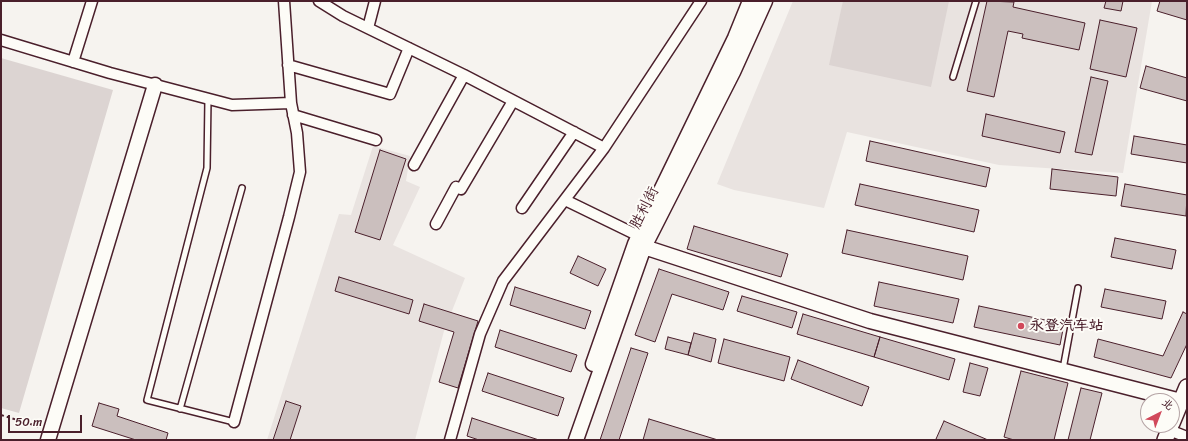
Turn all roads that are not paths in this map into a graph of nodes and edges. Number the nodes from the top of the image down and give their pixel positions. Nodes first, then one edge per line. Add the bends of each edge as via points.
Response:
1 (92, 1) edge
2 (284, 1) edge
3 (319, 1) edge
4 (375, 1) edge
5 (701, 1) edge
6 (750, 1) edge
7 (765, 1) edge
8 (976, 1) edge
9 (368, 28) junction
10 (1, 40) edge
11 (409, 48) junction
12 (73, 62) junction
13 (288, 65) junction
14 (464, 75) junction
15 (953, 77) dead end
16 (155, 85) junction
17 (208, 99) junction
18 (514, 101) junction
19 (290, 103) junction
20 (293, 115) junction
21 (574, 132) junction
22 (376, 140) dead end
23 (604, 148) junction
24 (414, 165) dead end
25 (242, 188) dead end
26 (565, 200) junction
27 (522, 208) dead end
28 (436, 224) dead end
29 (639, 242) junction
30 (1078, 288) dead end
31 (1063, 370) junction
32 (1187, 387) edge
33 (1181, 401) joint
34 (180, 409) junction
35 (234, 422) joint
36 (50, 435) edge
37 (450, 440) edge
38 (566, 440) edge
39 (576, 440) edge

1 - 12 street
2 - 13 street
3 - 9 street
4 - 9 street
5 - 23 street
6 - 29 street, 胜利街
7 - 29 street, 胜利街 via 733,72
8 - 15 lane
9 - 11 street
10 - 12 street
11 - 13 street via 390,94
11 - 14 street
12 - 16 street
13 - 19 street
14 - 18 street
14 - 24 street
16 - 17 street
16 - 36 street
17 - 19 street via 232,105
17 - 34 lane via 207,168 147,400
18 - 21 street
18 - 28 street via 461,189 456,187
19 - 20 street
20 - 22 street
20 - 35 street via 300,172
21 - 23 street
21 - 27 street
23 - 26 street
25 - 34 lane
26 - 29 street
26 - 37 street via 503,281 480,334
29 - 31 street via 870,321
29 - 38 street, 胜利街
29 - 39 street, 胜利街
30 - 31 lane
31 - 33 street
32 - 33 main road
34 - 35 lane

